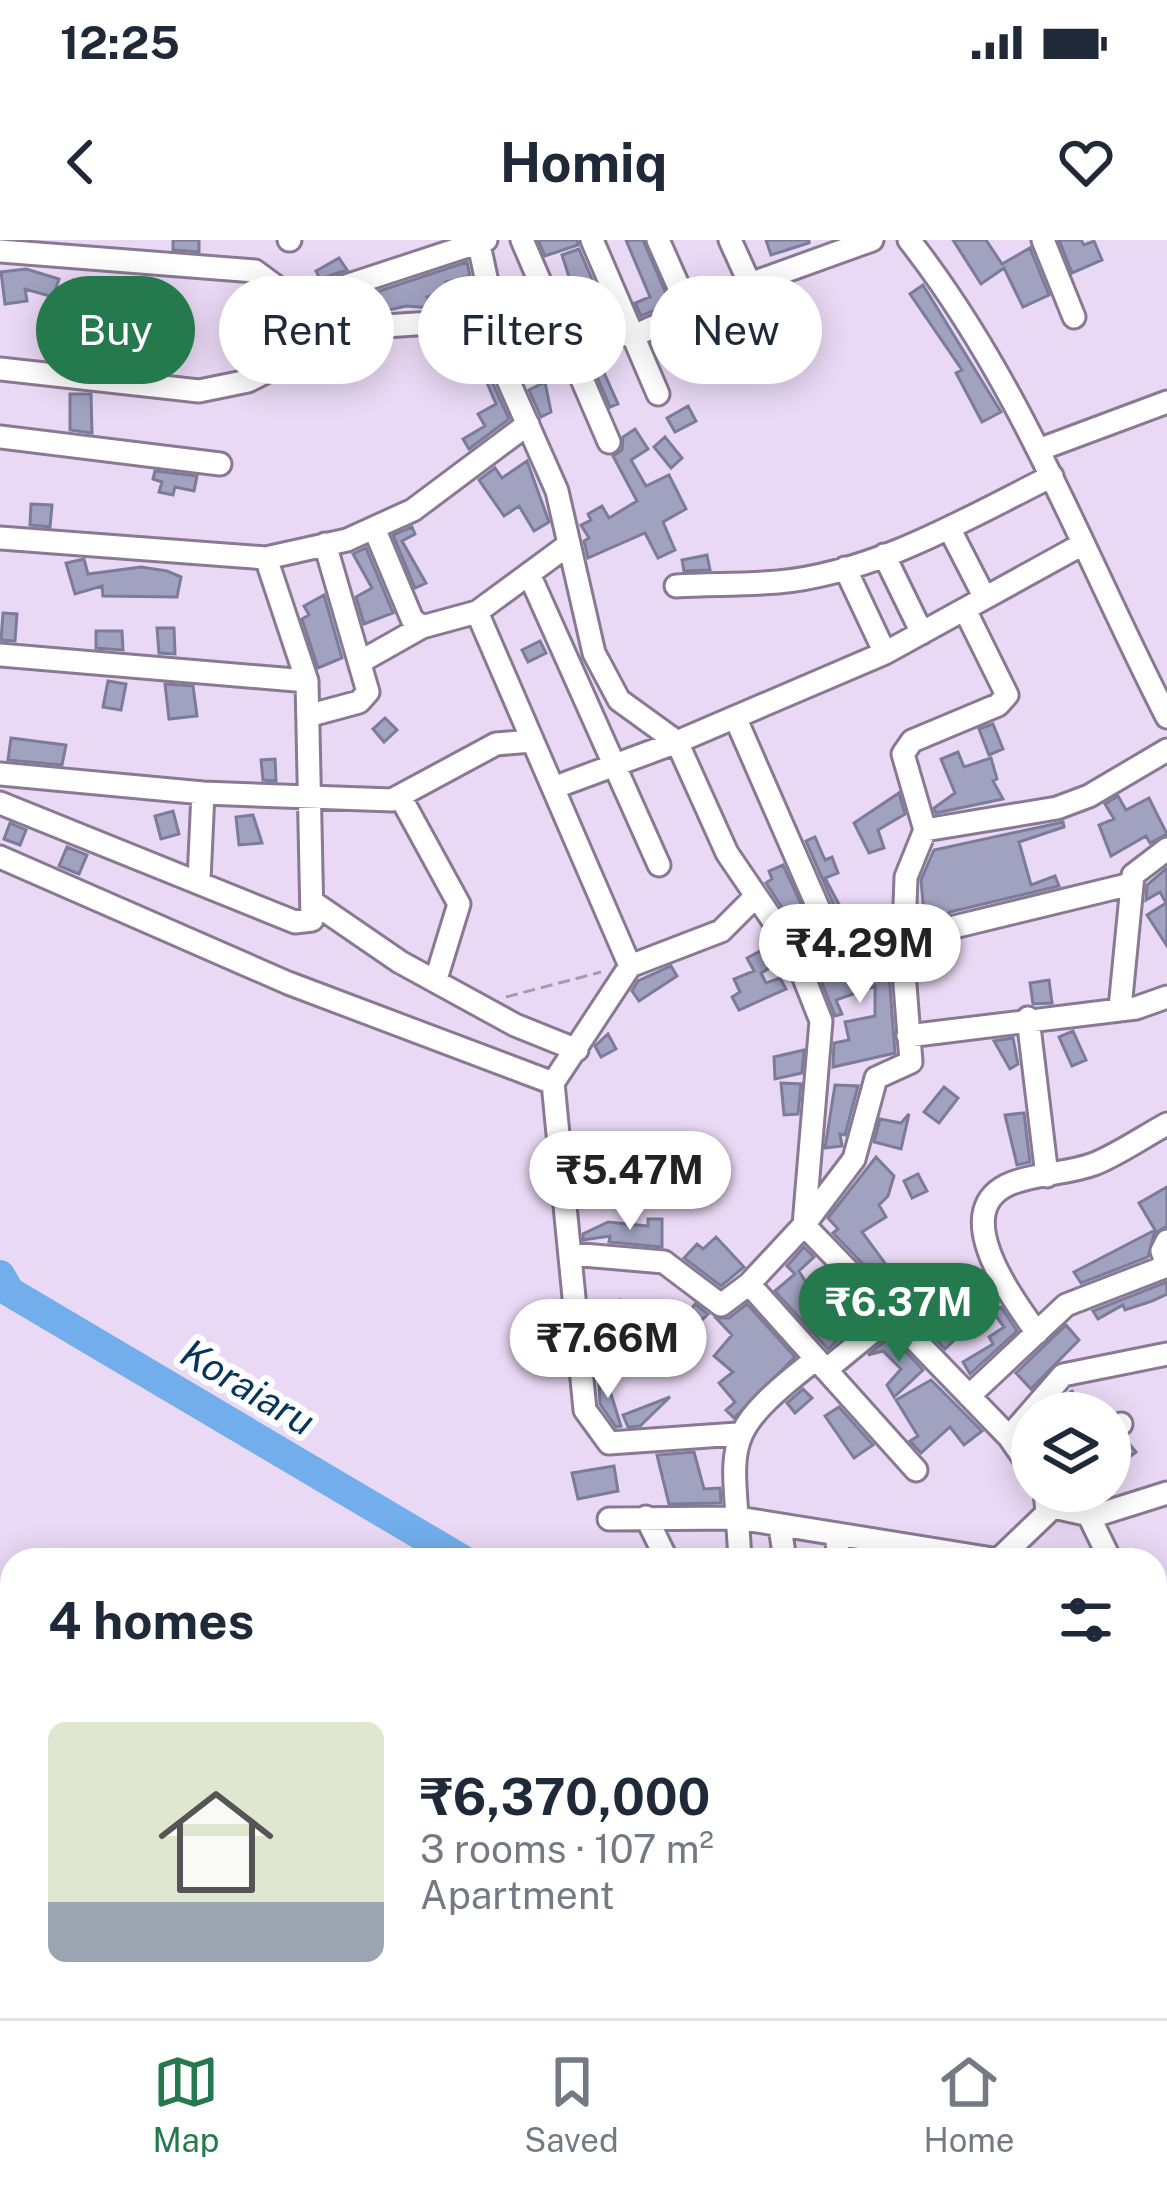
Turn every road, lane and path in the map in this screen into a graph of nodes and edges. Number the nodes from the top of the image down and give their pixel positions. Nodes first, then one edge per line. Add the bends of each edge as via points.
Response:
1 (522, 240) edge
2 (592, 240) edge
3 (658, 240) edge
4 (730, 240) edge
5 (872, 240) edge
6 (909, 240) edge
7 (1043, 240) edge
8 (481, 241) edge
9 (0, 250) edge
10 (486, 276) edge
11 (674, 276) edge
12 (746, 276) edge
13 (772, 276) edge
14 (1074, 317) dead end
15 (418, 324) edge
16 (650, 328) edge
17 (631, 337) junction
18 (0, 369) edge
19 (510, 384) edge
20 (658, 394) dead end
21 (1167, 402) edge
22 (528, 424) junction
23 (0, 437) edge
24 (609, 442) dead end
25 (1041, 448) junction
26 (220, 464) dead end
27 (1052, 476) junction
28 (950, 528) junction
29 (374, 529) junction
30 (0, 538) edge
31 (325, 544) junction
32 (1081, 544) junction
33 (568, 545) junction
34 (884, 555) junction
35 (266, 559) junction
36 (845, 568) junction
37 (529, 574) junction
38 (676, 586) dead end
39 (975, 604) junction
40 (477, 612) junction
41 (422, 627) junction
42 (922, 633) junction
43 (885, 653) junction
44 (0, 655) edge
45 (360, 662) junction
46 (307, 681) junction
47 (311, 715) junction
48 (736, 717) junction
49 (1167, 717) edge
50 (532, 741) junction
51 (677, 742) junction
52 (1167, 750) edge
53 (614, 765) junction
54 (0, 774) edge
55 (553, 788) junction
56 (203, 793) junction
57 (314, 798) junction
58 (400, 798) junction
59 (0, 803) edge
60 (925, 830) junction
61 (1167, 849) edge
62 (0, 857) edge
63 (658, 865) dead end
64 (199, 880) junction
65 (1131, 884) junction
66 (754, 898) junction
67 (314, 903) junction
68 (821, 914) dead end
69 (954, 927) dead end
70 (630, 966) junction
71 (436, 979) junction
72 (1167, 997) edge
73 (475, 1003) junction
74 (1120, 1009) junction
75 (1028, 1018) junction
76 (908, 1036) junction
77 (577, 1050) junction
78 (553, 1083) junction
79 (1167, 1124) edge
80 (1047, 1176) junction
81 (804, 1225) junction
82 (1167, 1241) edge
83 (571, 1254) junction
84 (1167, 1266) edge
85 (749, 1284) junction
86 (894, 1314) junction
87 (1037, 1333) junction
88 (1167, 1354) edge
89 (821, 1365) junction
90 (969, 1396) junction
91 (737, 1433) junction
92 (1010, 1437) joint
93 (916, 1470) dead end
94 (1167, 1493) edge
95 (1037, 1512) edge
96 (1078, 1512) edge
97 (646, 1516) junction
98 (1088, 1516) junction
99 (738, 1518) junction
100 (609, 1520) dead end
101 (780, 1527) junction
102 (836, 1534) junction
103 (661, 1548) edge
104 (739, 1548) edge
105 (783, 1548) edge
106 (838, 1548) edge
107 (924, 1548) edge
108 (1008, 1548) edge
109 (1104, 1548) edge

1 - 24 street
2 - 17 street
3 - 11 street
4 - 12 street
5 - 13 street
6 - 25 street via 958,304
7 - 14 street
8 - 9 street via 297,302 255,271
8 - 10 street
15 - 18 street via 370,327 248,381 199,392
16 - 17 street
17 - 20 street
19 - 22 street
21 - 25 street
22 - 29 street via 413,510
22 - 33 street
23 - 26 street
25 - 27 street
27 - 28 street
27 - 32 street
28 - 34 street
28 - 39 street
29 - 31 street
29 - 41 street
30 - 35 street
31 - 35 street
31 - 45 street
32 - 39 street
32 - 49 street
33 - 37 street
33 - 51 street via 594,653 619,700
34 - 36 street
34 - 42 street
35 - 46 street
36 - 38 street via 781,582
36 - 43 street
37 - 40 street
37 - 53 street
39 - 42 street
39 - 60 street via 1007,695 905,746
40 - 41 street
40 - 50 street
41 - 45 street
42 - 43 street
43 - 48 street
44 - 46 street
45 - 47 street via 365,698
46 - 47 street
47 - 57 street
48 - 51 street
48 - 68 street
50 - 55 street
50 - 58 street via 496,744
51 - 53 street
51 - 66 street
52 - 60 street via 1057,808
53 - 55 street
53 - 63 street
54 - 56 street
55 - 70 street
56 - 57 street
56 - 64 street
57 - 58 street
57 - 67 street
58 - 71 street via 459,904
59 - 64 street
60 - 76 street via 906,877
61 - 65 street via 1142,864
62 - 78 street via 288,982
64 - 67 street via 295,922 312,920
65 - 69 street
65 - 74 street
66 - 70 street via 721,931
66 - 81 street via 794,950 821,1021
67 - 71 street
70 - 73 path
70 - 77 street
71 - 73 street
72 - 74 street
73 - 77 street
74 - 75 street
75 - 76 street
75 - 80 street
76 - 81 street via 911,1062 876,1078 854,1159
77 - 78 street
78 - 83 street
79 - 80 street via 1112,1156
80 - 87 street via 1000,1189 984,1217 994,1263
81 - 85 street
81 - 86 street
82 - 84 street
83 - 85 street via 664,1262 721,1305
83 - 91 street via 585,1410 600,1437 630,1443
84 - 87 street via 1090,1292
85 - 89 street
86 - 89 street
86 - 90 street
87 - 90 street
88 - 92 street via 1064,1376
89 - 91 street
89 - 93 street
90 - 92 street
91 - 99 street
94 - 98 street
95 - 108 street
96 - 98 street
97 - 99 street
97 - 100 street
97 - 103 street
98 - 109 street
99 - 101 street
99 - 104 street
101 - 102 street
101 - 105 street
102 - 106 street
102 - 107 street

